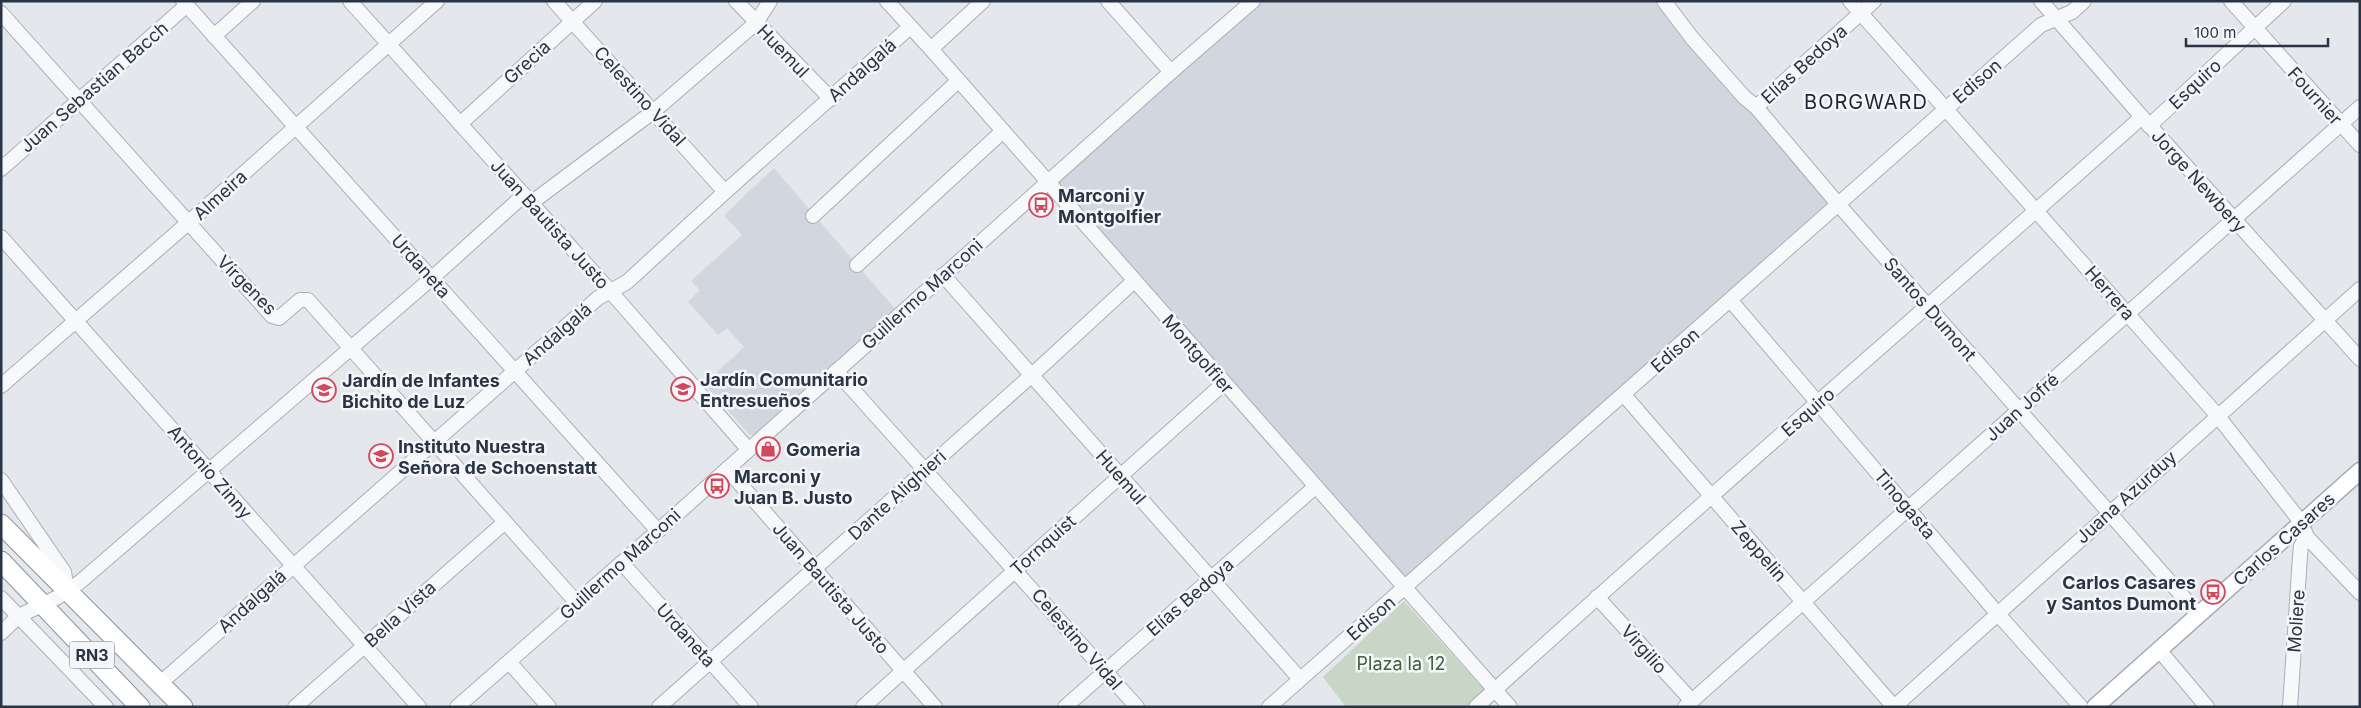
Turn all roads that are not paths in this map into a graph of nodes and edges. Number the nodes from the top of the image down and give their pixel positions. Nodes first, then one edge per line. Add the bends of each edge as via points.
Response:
1 (253, 1) edge
2 (350, 1) edge
3 (436, 1) edge
4 (554, 1) edge
5 (596, 1) edge
6 (736, 1) edge
7 (770, 1) edge
8 (887, 1) edge
9 (983, 1) edge
10 (1108, 1) edge
11 (1253, 1) edge
12 (1850, 1) edge
13 (1874, 1) edge
14 (2042, 1) edge
15 (2084, 1) edge
16 (2231, 1) edge
17 (2284, 1) edge
18 (185, 3) edge
19 (1672, 3) edge
20 (1, 13) edge
21 (1860, 14) junction
22 (2056, 17) junction
23 (572, 21) junction
24 (756, 23) junction
25 (910, 27) junction
26 (2255, 29) junction
27 (214, 36) junction
28 (389, 44) junction
29 (931, 48) junction
30 (1171, 72) junction
31 (958, 81) junction
32 (830, 99) junction
33 (79, 100) junction
34 (1756, 106) junction
35 (2360, 107) edge
36 (1945, 108) junction
37 (654, 111) junction
38 (2145, 121) junction
39 (460, 124) junction
40 (2341, 124) junction
41 (296, 126) junction
42 (1003, 131) junction
43 (2360, 145) edge
44 (1, 169) edge
45 (1048, 182) junction
46 (725, 192) junction
47 (527, 199) junction
48 (1838, 204) junction
49 (2037, 210) junction
50 (813, 216) dead end
51 (2234, 219) junction
52 (188, 223) junction
53 (1, 237) edge
54 (857, 265) dead end
55 (943, 275) junction
56 (432, 278) junction
57 (1134, 281) junction
58 (2360, 289) edge
59 (611, 292) junction
60 (1731, 301) junction
61 (1928, 307) junction
62 (2128, 314) junction
63 (2325, 320) junction
64 (76, 321) junction
65 (350, 349) junction
66 (2360, 359) edge
67 (836, 371) junction
68 (514, 372) junction
69 (1032, 375) junction
70 (1224, 383) junction
71 (1, 386) edge
72 (1624, 395) junction
73 (1818, 403) junction
74 (2019, 409) junction
75 (2217, 415) junction
76 (434, 442) junction
77 (748, 449) junction
78 (727, 469) junction
79 (210, 470) junction
80 (925, 470) junction
81 (2360, 471) edge
82 (1120, 476) junction
83 (1, 480) edge
84 (1315, 487) junction
85 (1711, 495) junction
86 (1909, 508) junction
87 (2109, 513) junction
88 (505, 522) junction
89 (1, 524) edge
90 (2304, 529) junction
91 (658, 531) junction
92 (1, 561) edge
93 (622, 563) junction
94 (293, 565) junction
95 (1016, 569) junction
96 (814, 570) junction
97 (1210, 578) junction
98 (1404, 588) junction
99 (66, 590) junction
100 (2360, 593) edge
101 (1597, 597) junction
102 (1, 598) edge
103 (577, 603) junction
104 (1803, 603) junction
105 (43, 604) junction
106 (1997, 613) junction
107 (2199, 615) junction
108 (19, 616) junction
109 (1, 633) edge
110 (365, 645) junction
111 (2160, 651) junction
112 (710, 661) junction
113 (509, 662) junction
114 (903, 671) junction
115 (1106, 671) junction
116 (1300, 679) junction
117 (161, 685) junction
118 (1495, 690) junction
119 (1688, 704) edge
120 (106, 707) edge
121 (140, 707) edge
122 (183, 707) edge
123 (295, 707) edge
124 (419, 707) edge
125 (457, 707) edge
126 (549, 707) edge
127 (659, 707) edge
128 (751, 707) edge
129 (863, 707) edge
130 (935, 707) edge
131 (1065, 707) edge
132 (1137, 707) edge
133 (1269, 707) edge
134 (1476, 707) edge
135 (1510, 707) edge
136 (1894, 707) edge
137 (2081, 707) edge
138 (2095, 707) edge
139 (2207, 707) edge
140 (2290, 707) edge

1 - 27 street
2 - 28 street, Juan Bautista Justo
3 - 28 street, Almeira
4 - 23 street, Celestino Vidal
5 - 23 street, Grecia
6 - 24 street, Huemul
7 - 24 street
8 - 25 street, Montgolfier
9 - 29 street
10 - 30 street
11 - 30 street, Guillermo Marconi
12 - 21 street, Herrera
13 - 21 street, Elías Bedoya
14 - 22 street, Jorge Newbery
15 - 22 street, Edison via 2072,12
16 - 26 street, Fournier
17 - 26 street, Esquiro
18 - 27 street, Urdaneta
18 - 33 street, Juan Sebastian Bacch
19 - 34 street, Santos Dumont via 1692,38 1744,97
20 - 33 street, Vírgenes
21 - 34 street, Elías Bedoya
21 - 36 street, Herrera
22 - 36 street, Edison via 2040,25
22 - 38 street, Jorge Newbery
23 - 37 street, Celestino Vidal
23 - 39 street, Grecia
24 - 32 street, Huemul
24 - 37 street
25 - 29 street, Montgolfier
25 - 32 street, Andalgalá
26 - 38 street, Esquiro
26 - 40 street, Fournier
27 - 41 street, Urdaneta
28 - 39 street, Juan Bautista Justo
28 - 41 street, Almeira
29 - 31 street, Montgolfier
30 - 45 street, Guillermo Marconi
31 - 42 street, Montgolfier
31 - 50 street
32 - 46 street, Andalgalá
33 - 44 street, Juan Sebastian Bacch
33 - 52 street, Vírgenes
34 - 48 street, Santos Dumont
35 - 40 street, Juan Jofré
36 - 48 street, Edison
36 - 49 street, Herrera
37 - 46 street, Celestino Vidal
37 - 47 street
38 - 49 street, Esquiro
38 - 51 street, Jorge Newbery
39 - 47 street, Juan Bautista Justo
40 - 43 street, Fournier
40 - 51 street, Juan Jofré
41 - 52 street, Almeira
41 - 56 street, Urdaneta
42 - 45 street, Montgolfier
42 - 54 street
45 - 55 street, Guillermo Marconi
45 - 57 street, Montgolfier
46 - 59 street, Andalgalá via 627,282
47 - 56 street
47 - 59 street, Juan Bautista Justo
48 - 60 street, Edison
48 - 61 street, Santos Dumont
49 - 61 street, Esquiro
49 - 62 street, Herrera
51 - 62 street, Juan Jofré
51 - 63 street, Jorge Newbery
52 - 64 street, Almeira
52 - 65 street, Vírgenes via 272,316 280,318 300,300 308,300
53 - 64 street, Antonio Zinny
55 - 67 street, Guillermo Marconi
55 - 69 street, Huemul
56 - 65 street
56 - 68 street, Urdaneta
57 - 69 street, Dante Alighieri
57 - 70 street, Montgolfier
58 - 63 street, Juana Azurduy
59 - 68 street, Andalgalá via 598,298
59 - 77 street, Juan Bautista Justo
60 - 72 street, Edison
60 - 73 street, Tinogasta
61 - 73 street, Esquiro
61 - 74 street, Santos Dumont
62 - 74 street, Juan Jofré
62 - 75 street, Herrera
63 - 66 street, Jorge Newbery
63 - 75 street, Juana Azurduy
64 - 71 street, Almeira
64 - 79 street, Antonio Zinny
65 - 76 street, Vírgenes
65 - 79 street
67 - 77 street, Guillermo Marconi
67 - 80 street, Celestino Vidal
68 - 76 street, Andalgalá
68 - 91 street, Urdaneta
69 - 80 street, Dante Alighieri
69 - 82 street, Huemul
70 - 82 street, Tornquist
70 - 84 street, Montgolfier
72 - 85 street, Zeppelin
72 - 98 street, Edison
73 - 85 street, Esquiro
73 - 86 street, Tinogasta
74 - 86 street, Juan Jofré
74 - 87 street, Santos Dumont
75 - 87 street, Juana Azurduy
75 - 90 street, Herrera
76 - 88 street, Vírgenes
76 - 94 street, Andalgalá
77 - 78 street, Guillermo Marconi
78 - 91 street, Guillermo Marconi
78 - 96 street, Juan Bautista Justo
79 - 94 street, Antonio Zinny
79 - 99 street via 80,582
80 - 95 street, Celestino Vidal
80 - 96 street, Dante Alighieri
81 - 90 main road, Carlos Casares
82 - 95 street, Tornquist
82 - 97 street, Huemul
83 - 99 street via 64,572
84 - 97 street, Elías Bedoya
84 - 98 street, Montgolfier
85 - 101 street, Esquiro
85 - 104 street, Zeppelin
86 - 104 street, Juan Jofré
86 - 106 street, Tinogasta
87 - 106 street, Juana Azurduy
87 - 107 street, Santos Dumont
88 - 103 street, Vírgenes
88 - 110 street, Bella Vista
89 - 99 highway, RN3
90 - 100 street, Herrera
90 - 107 main road, Carlos Casares
90 - 140 street, Moliere
91 - 93 street, Guillermo Marconi
92 - 105 highway, RN3
93 - 103 street, Guillermo Marconi
93 - 112 street, Urdaneta
94 - 110 street, Antonio Zinny
94 - 117 street, Andalgalá
95 - 114 street, Tornquist
95 - 115 street, Celestino Vidal
96 - 112 street, Dante Alighieri
96 - 114 street, Juan Bautista Justo
97 - 115 street, Elías Bedoya
97 - 116 street, Huemul
98 - 116 street, Edison
98 - 118 street, Montgolfier
99 - 105 street
99 - 117 highway, RN3
101 - 118 street, Esquiro
101 - 119 street, Virgilio
102 - 108 street
103 - 113 street, Guillermo Marconi
104 - 119 street, Juan Jofré
104 - 136 street, Zeppelin
105 - 108 street
105 - 121 highway, RN3
106 - 136 street, Juana Azurduy
106 - 137 street, Tinogasta
107 - 111 main road, Carlos Casares
108 - 109 street
108 - 120 street
110 - 123 street, Bella Vista
110 - 124 street, Antonio Zinny
111 - 138 main road, Carlos Casares
111 - 139 street
112 - 127 street, Dante Alighieri
112 - 128 street, Urdaneta
113 - 125 street, Guillermo Marconi
113 - 126 street
114 - 129 street, Tornquist
114 - 130 street, Juan Bautista Justo
115 - 131 street, Elías Bedoya
115 - 132 street, Celestino Vidal
116 - 133 street, Edison
117 - 122 highway, RN3
118 - 134 street, Esquiro
118 - 135 street, Montgolfier

